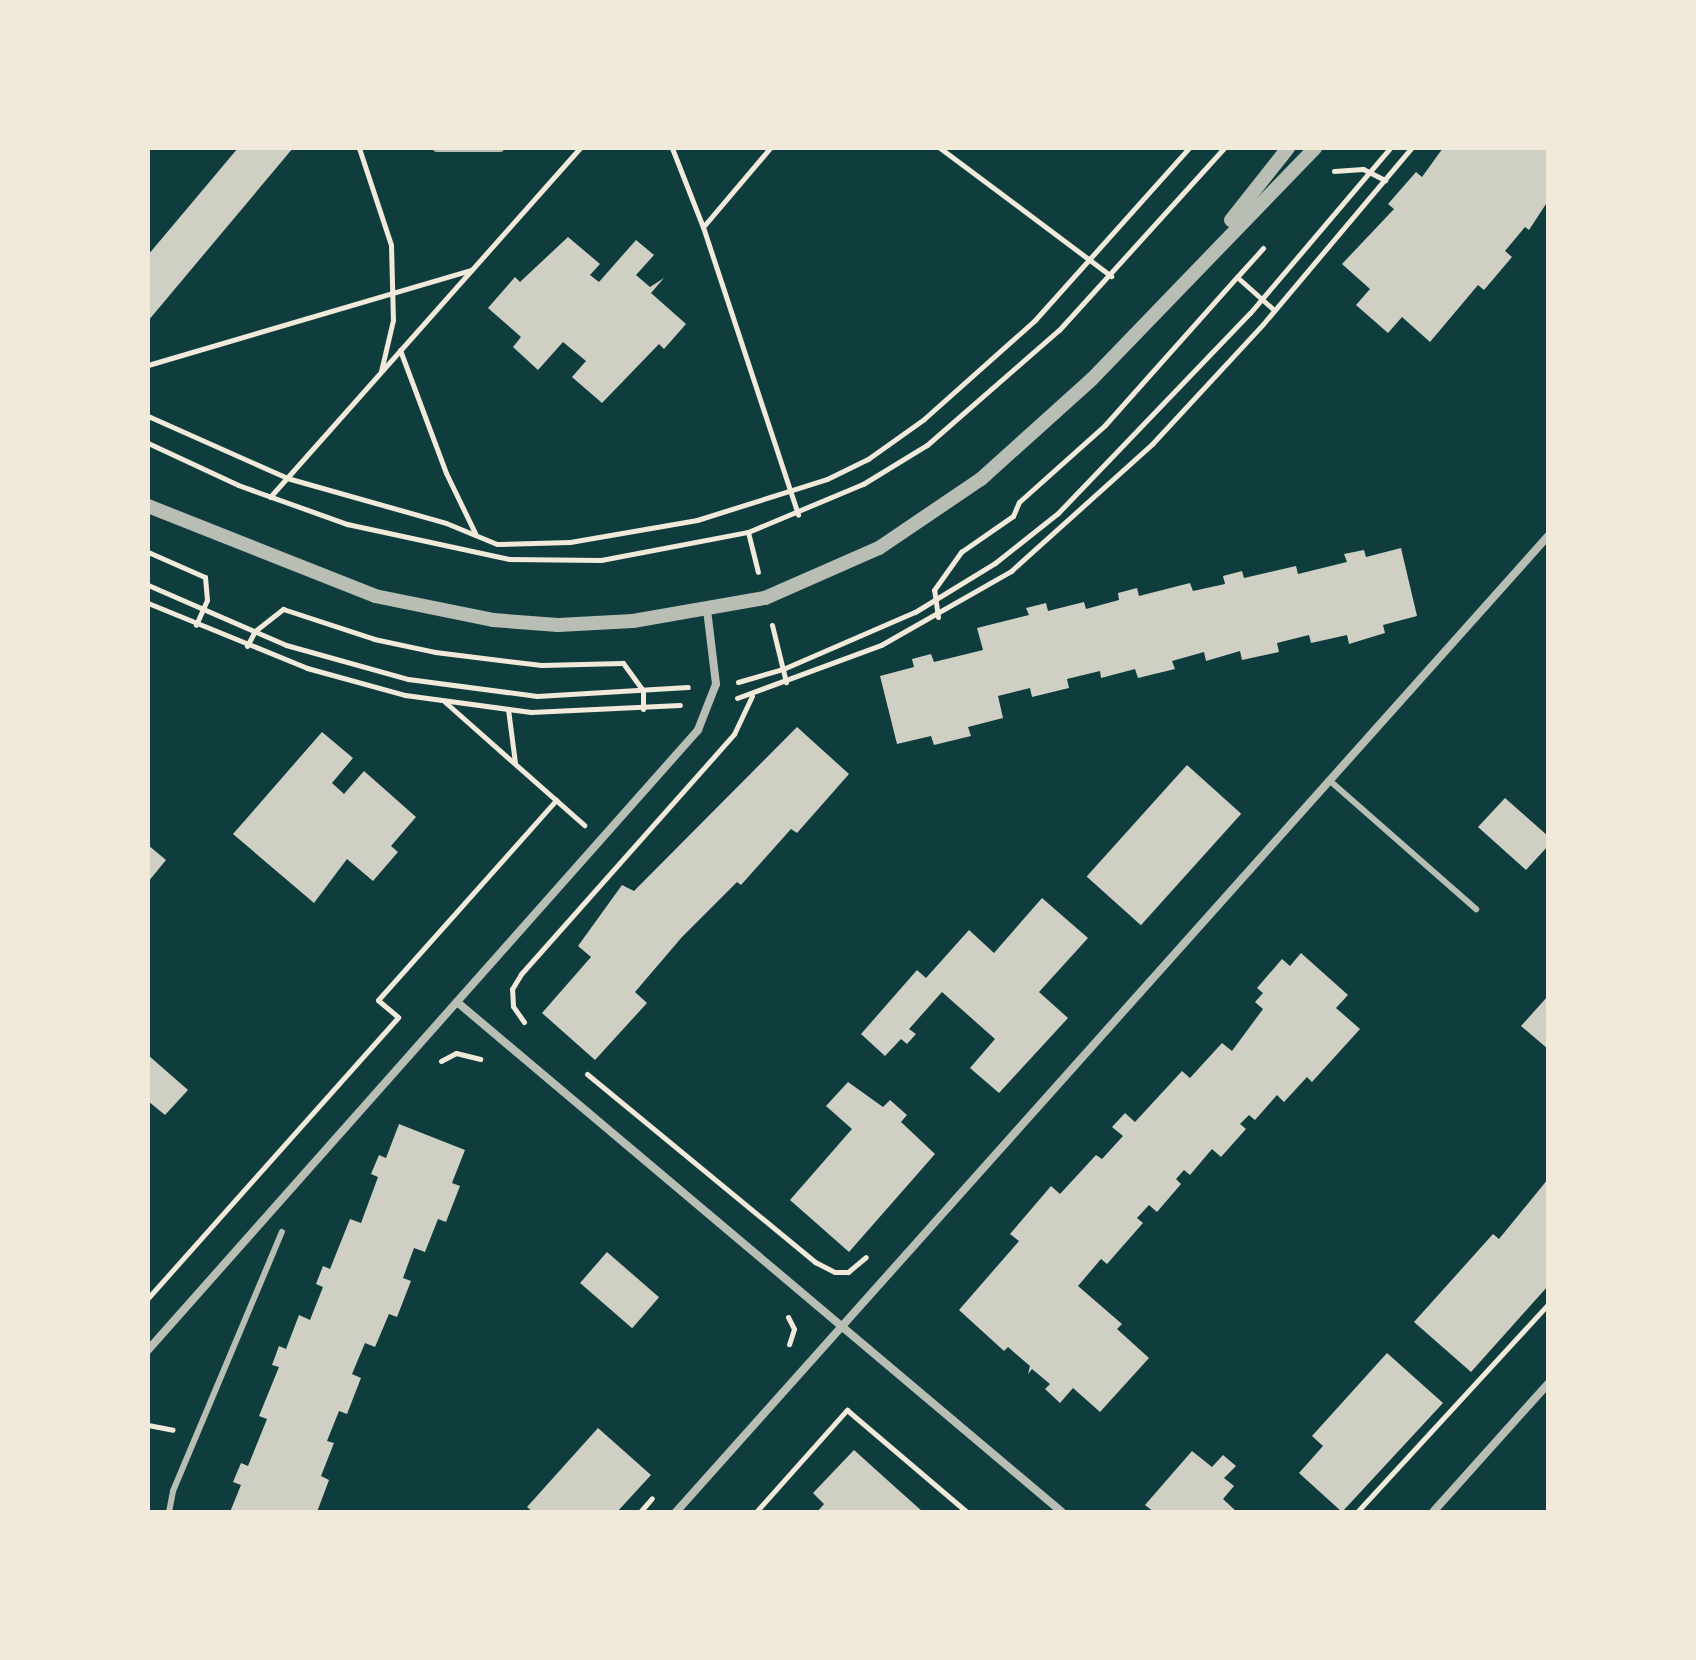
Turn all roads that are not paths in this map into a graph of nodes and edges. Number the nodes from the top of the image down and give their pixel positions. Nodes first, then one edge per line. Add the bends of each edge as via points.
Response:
1 (437, 148) edge
2 (500, 148) edge
3 (1288, 148) edge
4 (1315, 148) edge
5 (1194, 268) junction
6 (148, 506) edge
7 (1548, 536) edge
8 (707, 610) junction
9 (1329, 780) junction
10 (1476, 909) dead end
11 (457, 1002) junction
12 (282, 1232) dead end
13 (842, 1327) junction
14 (148, 1350) edge
15 (1548, 1384) edge
16 (169, 1512) edge
17 (676, 1512) edge
18 (1062, 1512) edge
19 (1433, 1512) edge

1 - 2 street
3 - 5 street
4 - 5 street
5 - 8 street via 1044,424 936,511 828,571 765,598
6 - 8 street via 309,574 439,611 558,625
7 - 9 street
8 - 11 street via 716,684 705,718
9 - 10 lane
9 - 13 street
11 - 13 street
11 - 14 street
12 - 16 lane via 265,1283 173,1491
13 - 17 street
13 - 18 street
15 - 19 street

